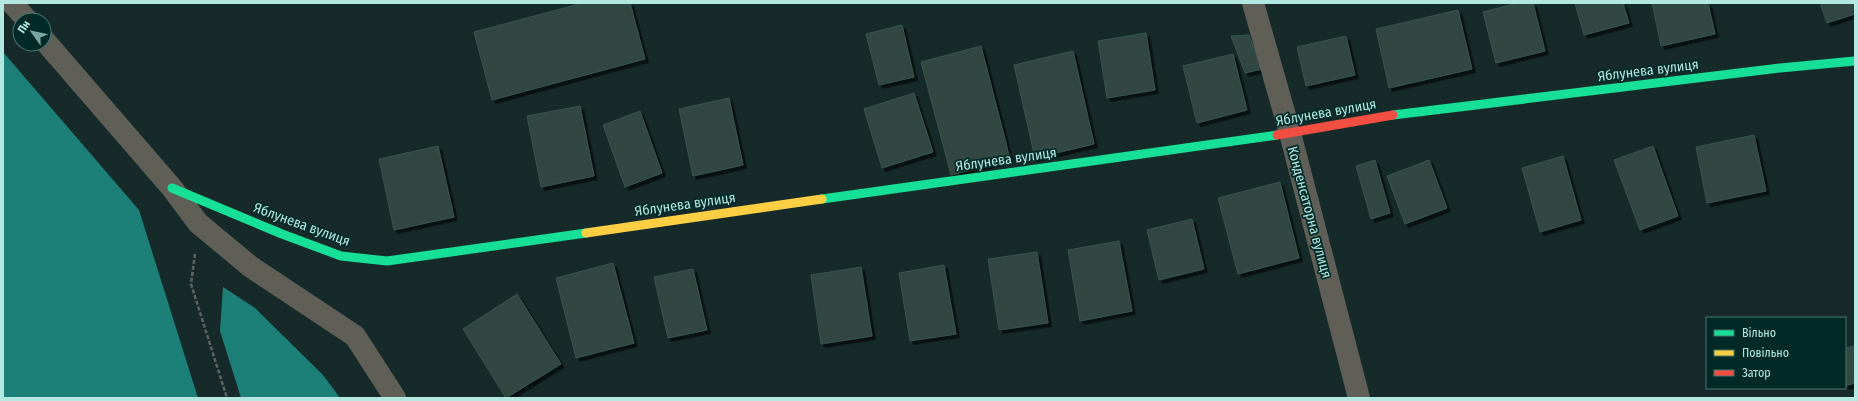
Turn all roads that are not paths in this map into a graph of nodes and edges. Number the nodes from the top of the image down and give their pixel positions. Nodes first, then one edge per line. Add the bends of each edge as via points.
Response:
1 (12, 3) edge
2 (1253, 3) edge
3 (20, 12) edge
4 (52, 49) edge
5 (1855, 61) edge
6 (1290, 133) junction
7 (172, 188) junction
8 (395, 398) edge
9 (1359, 398) edge

1 - 3 street
2 - 6 street, Конденсаторна вулиця
4 - 7 street
5 - 6 street, Яблунева вулиця via 1402,113
6 - 7 street, Яблунева вулиця via 387,260 341,256
6 - 9 street, Конденсаторна вулиця
7 - 8 street via 198,223 251,267 355,336

